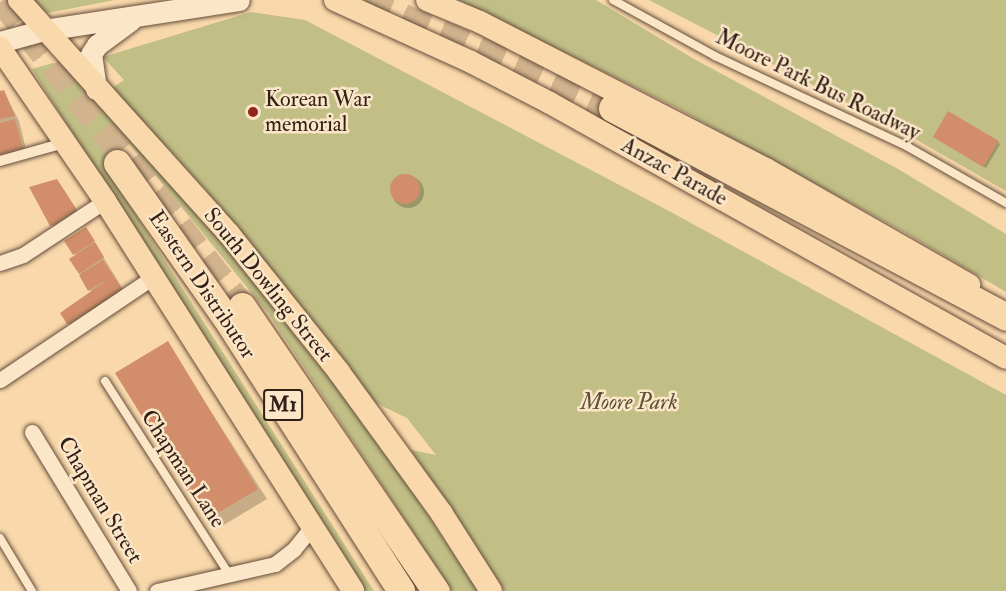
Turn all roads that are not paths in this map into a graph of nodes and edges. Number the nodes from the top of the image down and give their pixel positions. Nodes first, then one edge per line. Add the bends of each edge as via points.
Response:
1 (19, 0) edge
2 (238, 0) edge
3 (335, 0) edge
4 (426, 0) edge
5 (614, 0) edge
6 (137, 17) junction
7 (44, 30) junction
8 (0, 42) edge
9 (0, 48) edge
10 (96, 88) junction
11 (612, 108) tunnel mouth
12 (64, 143) junction
13 (0, 161) edge
14 (117, 164) dead end
15 (105, 201) junction
16 (1006, 203) edge
17 (0, 263) edge
18 (153, 277) junction
19 (242, 306) tunnel mouth
20 (1006, 308) edge
21 (1006, 317) edge
22 (1006, 358) edge
23 (0, 380) edge
24 (105, 381) dead end
25 (32, 432) dead end
26 (312, 527) junction
27 (0, 538) edge
28 (230, 576) junction
29 (32, 591) edge
30 (129, 591) edge
31 (157, 591) edge
32 (353, 591) edge
33 (401, 591) edge
34 (436, 591) edge
35 (491, 591) edge

1 - 7 main road, South Dowling Street
2 - 6 main road
3 - 22 main road, Anzac Parade via 550,103
4 - 20 main road, Anzac Parade via 480,22 766,169 933,262
5 - 16 lane, Moore Park Bus Roadway via 715,56 908,147
6 - 7 main road
6 - 10 main road via 111,33 91,54
7 - 8 main road
7 - 10 main road, South Dowling Street
9 - 12 main road
10 - 35 main road, South Dowling Street via 229,234 331,363 442,514
11 - 21 highway
12 - 13 street
12 - 15 main road
14 - 33 highway, Eastern Distributor / M1 via 226,318
15 - 17 street via 23,255
15 - 18 main road
18 - 23 street
18 - 26 main road
19 - 34 highway, Eastern Distributor / M1
24 - 28 lane, Chapman Lane
25 - 30 street, Chapman Street
26 - 28 street via 275,564
26 - 32 main road
27 - 29 lane
28 - 31 street

